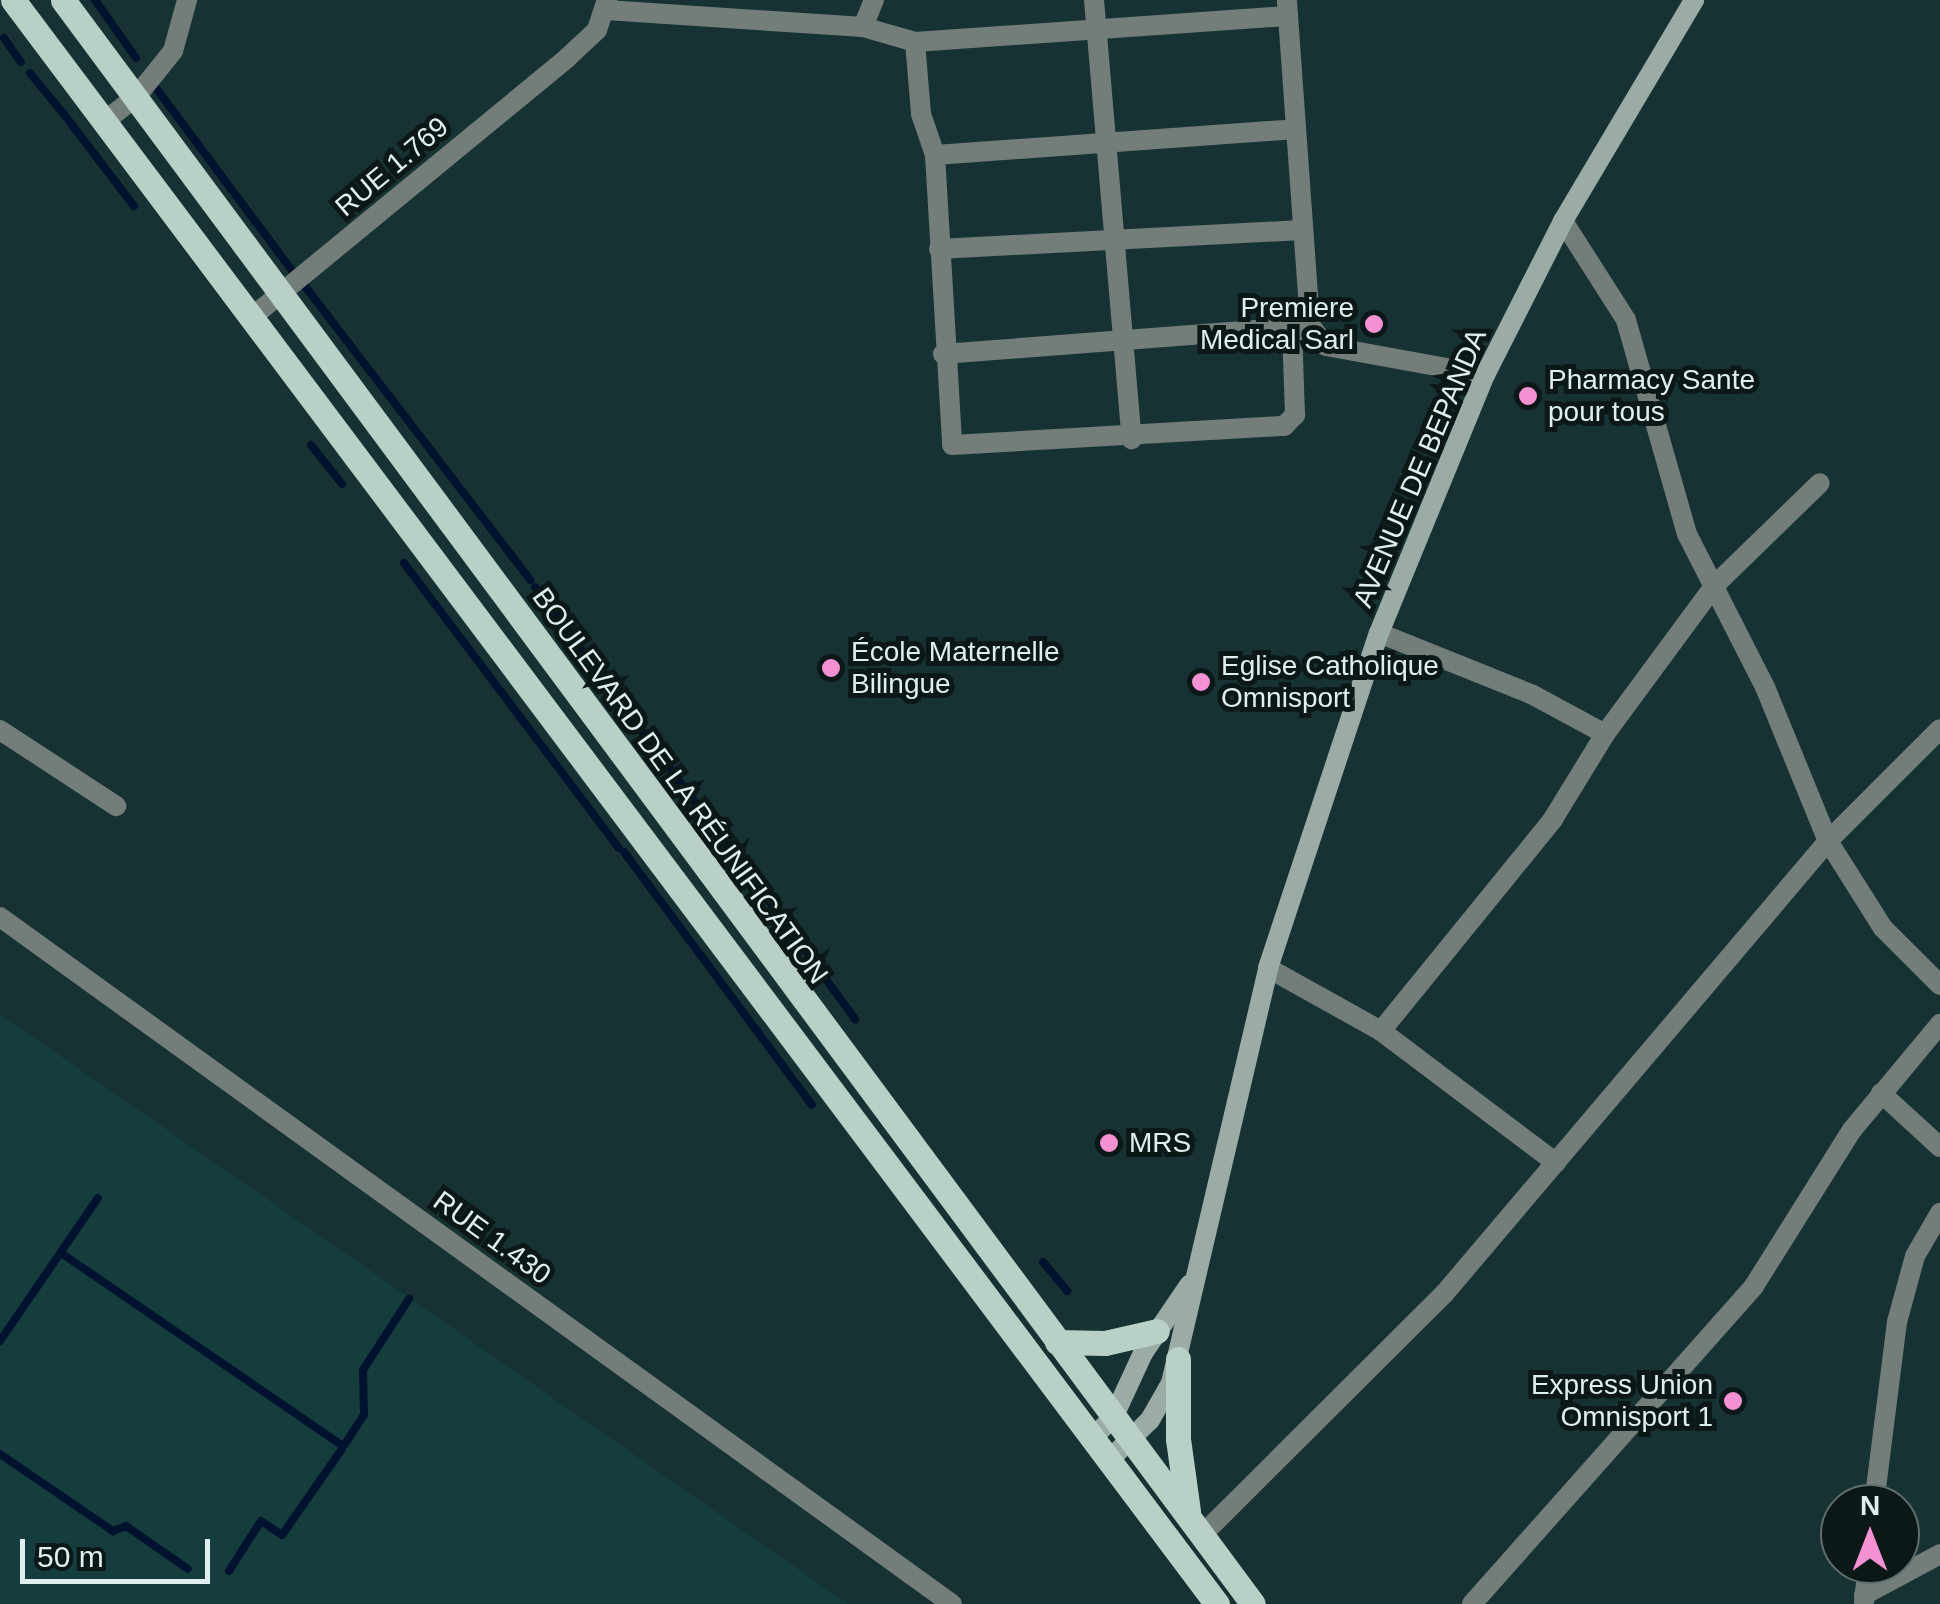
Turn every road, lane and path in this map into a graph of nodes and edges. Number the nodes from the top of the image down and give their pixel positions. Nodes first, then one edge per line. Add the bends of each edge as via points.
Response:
1 (13, 0) edge
2 (63, 0) edge
3 (187, 0) edge
4 (874, 0) edge
5 (1094, 0) edge
6 (1694, 0) edge
7 (607, 5) edge
8 (1288, 8) edge
9 (864, 27) junction
10 (1096, 30) junction
11 (915, 42) junction
12 (136, 97) junction
13 (105, 122) junction
14 (1296, 129) junction
15 (1106, 143) junction
16 (935, 155) junction
17 (1563, 221) junction
18 (1303, 230) junction
19 (1116, 241) junction
20 (939, 249) junction
21 (282, 293) junction
22 (252, 318) junction
23 (1301, 326) junction
24 (1125, 344) junction
25 (943, 354) junction
26 (1485, 376) junction
27 (1132, 438) junction
28 (1820, 483) dead end
29 (1715, 585) junction
30 (1379, 633) junction
31 (1940, 729) edge
32 (0, 730) edge
33 (1605, 734) junction
34 (116, 806) dead end
35 (1828, 841) junction
36 (0, 917) edge
37 (1268, 968) junction
38 (1940, 985) edge
39 (1940, 1024) edge
40 (1381, 1031) junction
41 (1881, 1093) junction
42 (1940, 1147) edge
43 (1556, 1163) junction
44 (1940, 1213) edge
45 (1194, 1278) junction
46 (1157, 1330) junction
47 (1057, 1342) junction
48 (1178, 1359) junction
49 (1112, 1418) junction
50 (1090, 1439) junction
51 (1131, 1440) junction
52 (1109, 1460) junction
53 (1877, 1484) edge
54 (1195, 1526) junction
55 (1940, 1554) edge
56 (1864, 1600) edge
57 (952, 1604) edge
58 (1217, 1604) edge
59 (1253, 1604) edge
60 (1472, 1604) edge

1 - 13 main road
2 - 12 main road, BOULEVARD DE LA RÉUNIFICATION
3 - 12 street via 173,51
4 - 9 street
5 - 10 street
6 - 17 main road, AVENUE DE BEPANDA
7 - 9 street
7 - 21 street, RUE 1.769 via 597,30 566,58
8 - 10 street
8 - 14 street
9 - 11 street
10 - 11 street
10 - 15 street
11 - 16 street via 921,114
12 - 13 street
12 - 21 main road, BOULEVARD DE LA RÉUNIFICATION
13 - 22 main road
14 - 15 street
14 - 18 street
15 - 16 street
15 - 19 street
16 - 20 street
17 - 26 main road, AVENUE DE BEPANDA
17 - 29 street via 1626,320 1677,506
18 - 19 street
18 - 23 street
19 - 20 street
19 - 24 street
20 - 25 street
21 - 22 street, RUE 1.769
21 - 47 main road, BOULEVARD DE LA RÉUNIFICATION
22 - 50 main road
23 - 24 street
23 - 26 street via 1326,346
23 - 27 street via 1292,422
24 - 25 street
24 - 27 street
25 - 27 street via 948,436 960,449
26 - 30 main road, AVENUE DE BEPANDA
28 - 29 street
29 - 33 street
29 - 35 street via 1766,687
30 - 33 street via 1533,695
30 - 37 main road, AVENUE DE BEPANDA
31 - 35 street
32 - 34 street
33 - 40 street via 1553,819
35 - 38 street via 1883,928
35 - 43 street
36 - 57 street, RUE 1.430
37 - 40 street
37 - 45 main road, AVENUE DE BEPANDA
39 - 41 street
40 - 43 street
41 - 42 street
41 - 60 street via 1754,1286
43 - 54 street via 1384,1357
44 - 53 street via 1915,1256 1897,1322
45 - 46 main road, AVENUE DE BEPANDA
45 - 48 main road, AVENUE DE BEPANDA
46 - 47 main road via 1104,1343
46 - 49 main road, AVENUE DE BEPANDA
47 - 49 main road, BOULEVARD DE LA RÉUNIFICATION
48 - 51 main road, AVENUE DE BEPANDA via 1162,1403
48 - 54 main road via 1178,1439
49 - 50 main road, AVENUE DE BEPANDA
49 - 51 main road, BOULEVARD DE LA RÉUNIFICATION
50 - 52 main road
51 - 52 main road, AVENUE DE BEPANDA
51 - 54 main road, BOULEVARD DE LA RÉUNIFICATION
52 - 58 main road
54 - 59 main road, BOULEVARD DE LA RÉUNIFICATION
55 - 56 street

